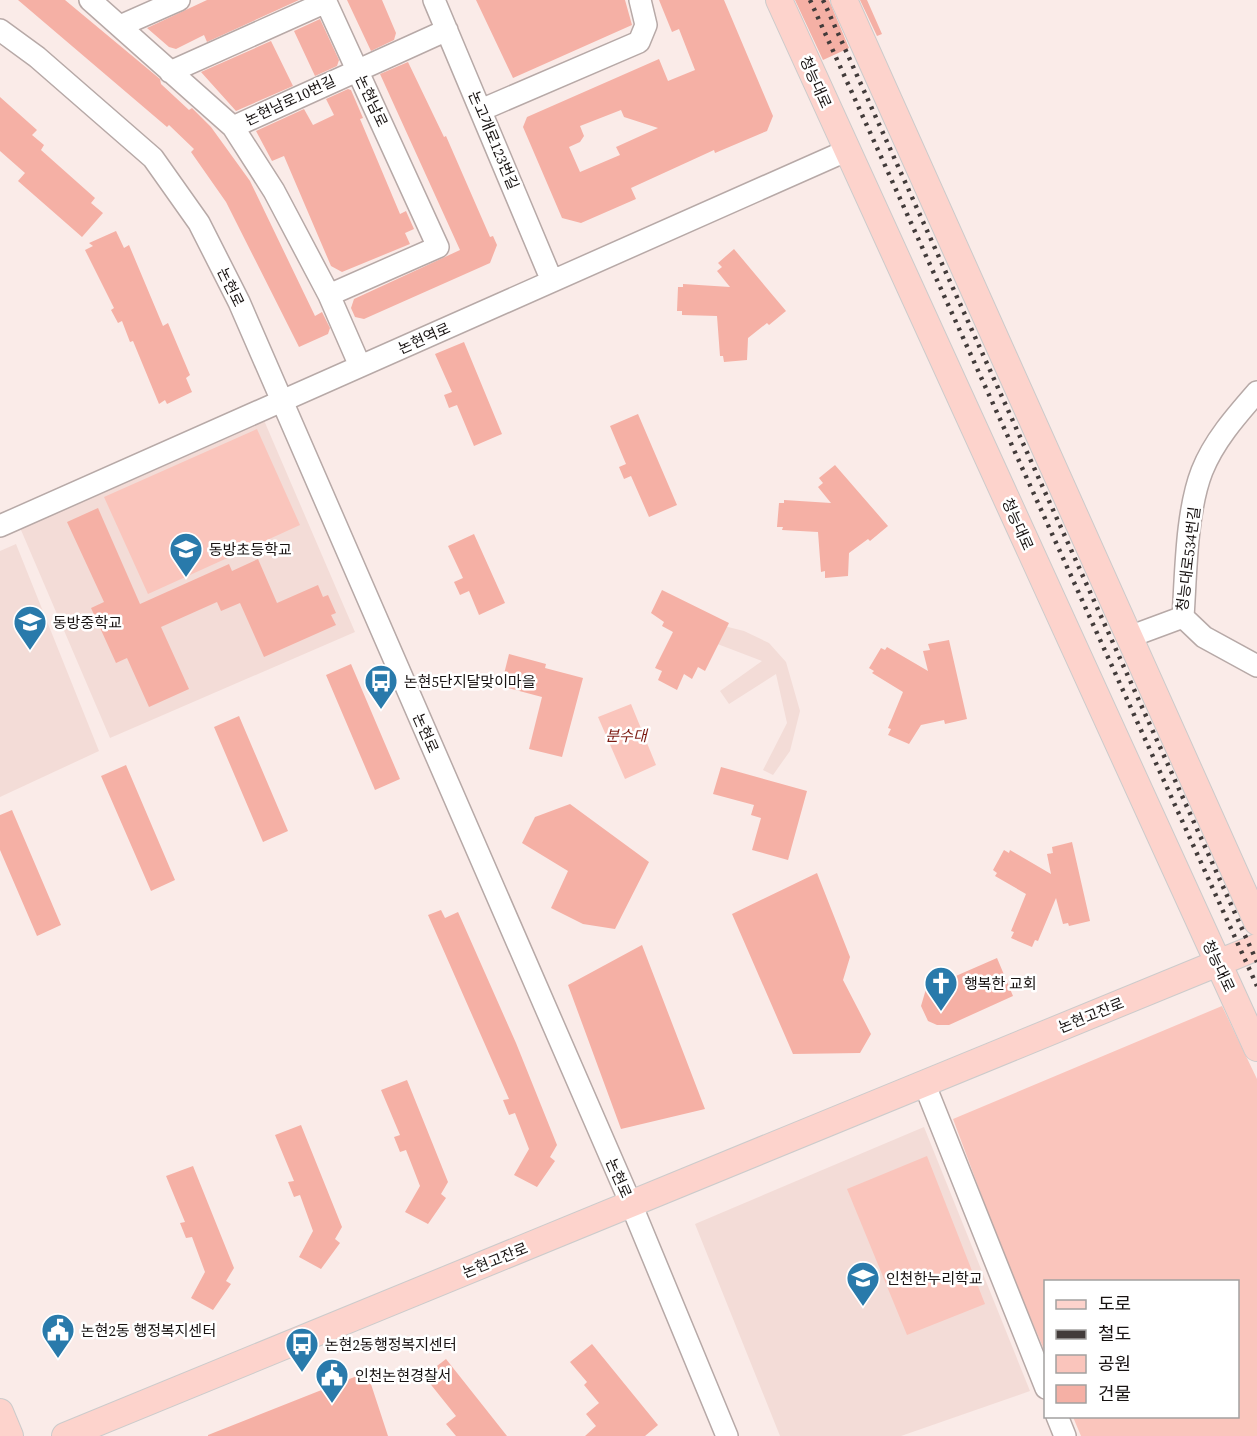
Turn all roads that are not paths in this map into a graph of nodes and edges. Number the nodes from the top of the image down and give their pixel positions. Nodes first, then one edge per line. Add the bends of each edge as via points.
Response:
1 (90, 0) edge
2 (179, 0) edge
3 (434, 0) edge
4 (640, 0) edge
5 (779, 0) edge
6 (844, 0) edge
7 (120, 26) junction
8 (0, 30) edge
9 (447, 30) junction
10 (357, 70) junction
11 (170, 72) junction
12 (481, 110) junction
13 (232, 127) junction
14 (848, 150) junction
15 (552, 281) junction
16 (329, 295) junction
17 (360, 366) junction
18 (1257, 392) edge
19 (282, 401) junction
20 (0, 526) edge
21 (1183, 617) junction
22 (1130, 637) junction
23 (1257, 666) edge
24 (1257, 922) edge
25 (1257, 946) edge
26 (1218, 963) junction
27 (1257, 1048) edge
28 (924, 1083) junction
29 (631, 1204) junction
30 (1044, 1383) edge
31 (0, 1412) edge
32 (1058, 1418) edge
33 (10, 1436) edge
34 (65, 1436) edge
35 (727, 1436) edge
36 (1065, 1436) edge

1 - 7 street
2 - 7 street
3 - 9 street, 논고개로123번길
4 - 12 street via 646,25 639,42
5 - 14 main road, 청능대로
6 - 22 main road
7 - 11 street
8 - 19 street, 논현로 via 37,57 153,158 199,223
9 - 10 street, 논현남로10번길
9 - 12 street, 논고개로123번길
10 - 11 street, 논현남로 via 326,2
10 - 13 street, 논현남로10번길
10 - 16 street, 논현남로 via 438,247
11 - 13 street
12 - 15 street, 논고개로123번길
13 - 16 street via 274,191
14 - 15 street, 논현역로
14 - 26 main road, 청능대로
15 - 17 street, 논현역로
16 - 17 street
17 - 19 street, 논현역로
18 - 21 street, 청능대로534번길 via 1228,425 1202,471 1188,537
19 - 20 street, 논현역로
19 - 29 street, 논현로
21 - 22 street, 청능대로534번길
21 - 23 street via 1204,636
22 - 24 main road
25 - 26 main road, 논현고잔로
26 - 27 main road, 청능대로
26 - 28 main road, 논현고잔로
28 - 29 main road, 논현고잔로
28 - 30 street
29 - 34 main road, 논현고잔로
29 - 35 street, 논현로
31 - 33 main road
32 - 36 street

